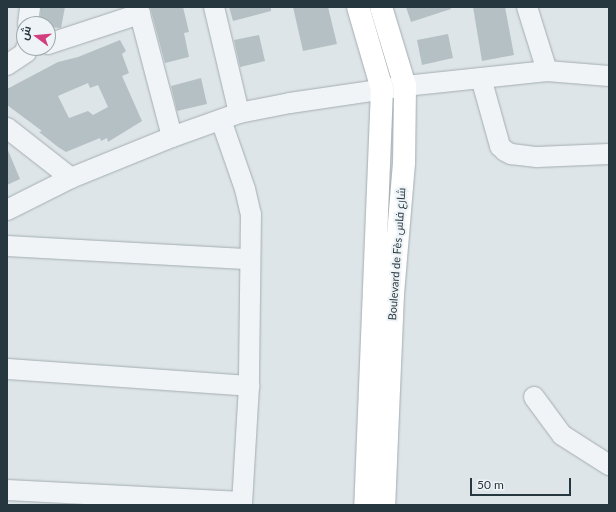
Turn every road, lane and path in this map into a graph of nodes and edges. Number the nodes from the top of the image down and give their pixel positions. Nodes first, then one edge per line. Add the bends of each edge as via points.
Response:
1 (214, 7) edge
2 (358, 7) edge
3 (381, 7) edge
4 (527, 7) edge
5 (139, 11) edge
6 (56, 41) edge
7 (19, 56) edge
8 (7, 65) edge
9 (547, 71) junction
10 (481, 78) junction
11 (608, 78) edge
12 (405, 86) junction
13 (382, 89) junction
14 (230, 116) junction
15 (7, 128) edge
16 (172, 137) junction
17 (609, 154) edge
18 (71, 178) junction
19 (7, 210) edge
20 (7, 246) edge
21 (250, 259) junction
22 (7, 369) edge
23 (249, 386) junction
24 (534, 397) dead end
25 (609, 465) edge
26 (7, 490) edge
27 (242, 503) edge
28 (365, 505) edge
29 (384, 505) edge

1 - 14 street
2 - 13 main road, Boulevard de Fès شارع فاس
3 - 12 main road, Boulevard de Fès شارع فاس
4 - 9 street
5 - 6 street
5 - 16 street
7 - 8 street
9 - 10 street
9 - 11 street
10 - 12 street
10 - 17 street via 500,146 505,151 511,154 537,156
12 - 13 street
12 - 29 main road, Boulevard de Fès شارع فاس via 404,163 393,294
13 - 14 street via 290,103
13 - 28 main road, Boulevard de Fès شارع فاس
14 - 16 street
14 - 21 street via 251,214
15 - 18 street
16 - 18 street
18 - 19 street
20 - 21 street
21 - 23 street
22 - 23 street
23 - 27 street
24 - 25 street via 562,434
26 - 27 street

